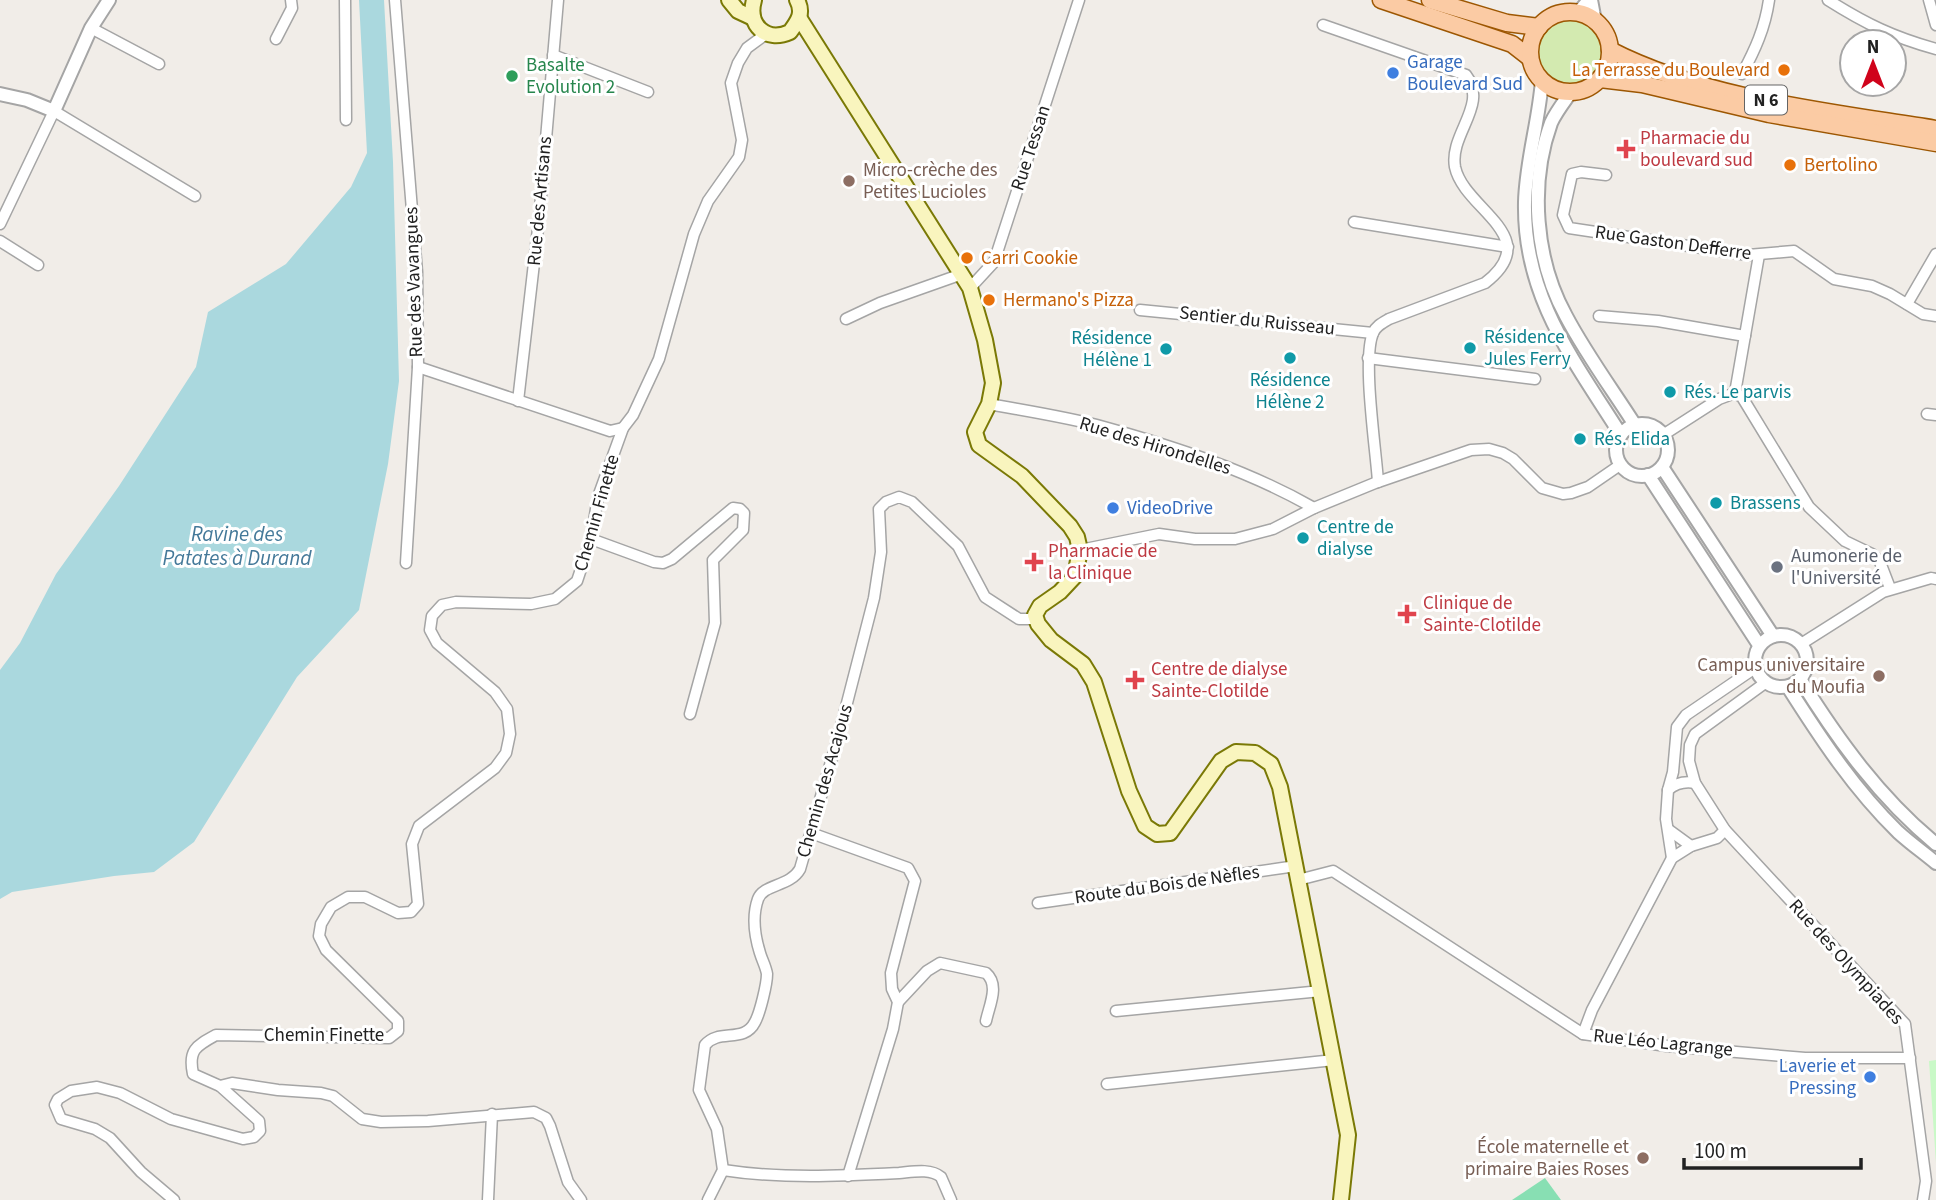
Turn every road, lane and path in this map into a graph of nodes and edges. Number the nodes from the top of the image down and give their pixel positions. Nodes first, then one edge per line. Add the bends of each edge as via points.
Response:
1 (109, 0) edge
2 (291, 0) edge
3 (345, 0) edge
4 (395, 0) edge
5 (558, 0) edge
6 (729, 0) edge
7 (754, 0) edge
8 (797, 0) edge
9 (1079, 0) edge
10 (1381, 0) edge
11 (1430, 0) edge
12 (1769, 0) edge
13 (1828, 0) edge
14 (1929, 0) edge
15 (1586, 4) edge
16 (753, 18) junction
17 (800, 19) junction
18 (1323, 25) dead end
19 (1936, 25) edge
20 (1539, 27) junction
21 (91, 29) junction
22 (790, 32) junction
23 (766, 34) junction
24 (276, 39) dead end
25 (1936, 49) edge
26 (1610, 50) junction
27 (820, 51) junction
28 (553, 55) junction
29 (1530, 58) junction
30 (159, 64) dead end
31 (1742, 74) dead end
32 (1600, 79) junction
33 (1542, 80) junction
34 (649, 92) dead end
35 (1572, 92) junction
36 (0, 94) edge
37 (54, 111) junction
38 (346, 120) dead end
39 (1931, 135) edge
40 (1606, 175) dead end
41 (195, 196) dead end
42 (1354, 222) dead end
43 (0, 224) edge
44 (0, 241) edge
45 (1508, 247) junction
46 (1936, 254) edge
47 (1759, 255) junction
48 (38, 265) dead end
49 (962, 274) junction
50 (970, 288) junction
51 (1907, 303) junction
52 (1140, 310) dead end
53 (1599, 316) dead end
54 (1936, 316) edge
55 (846, 319) dead end
56 (1373, 333) junction
57 (1745, 336) junction
58 (1368, 358) junction
59 (418, 367) junction
60 (1535, 379) dead end
61 (1735, 393) junction
62 (518, 401) junction
63 (989, 404) junction
64 (1635, 425) junction
65 (623, 428) junction
66 (1621, 435) junction
67 (1663, 435) junction
68 (1620, 465) junction
69 (1662, 467) junction
70 (1648, 475) junction
71 (1378, 482) junction
72 (1314, 508) junction
73 (590, 539) junction
74 (1080, 550) junction
75 (406, 564) dead end
76 (1936, 579) edge
77 (1890, 588) junction
78 (1037, 619) junction
79 (1773, 636) junction
80 (1801, 644) junction
81 (1759, 645) junction
82 (1755, 667) junction
83 (1800, 679) junction
84 (1765, 683) junction
85 (1788, 687) junction
86 (690, 713) dead end
87 (1695, 783) junction
88 (1668, 790) junction
89 (1669, 830) junction
90 (1725, 830) junction
91 (811, 833) junction
92 (1936, 844) edge
93 (1691, 846) junction
94 (1672, 858) junction
95 (1936, 863) edge
96 (1297, 873) junction
97 (1038, 903) dead end
98 (1321, 992) junction
99 (898, 1002) junction
100 (1116, 1011) dead end
101 (986, 1021) dead end
102 (1583, 1034) junction
103 (1910, 1058) junction
104 (1334, 1060) junction
105 (1107, 1084) dead end
106 (220, 1086) junction
107 (492, 1114) junction
108 (723, 1170) junction
109 (848, 1175) junction
110 (174, 1200) edge
111 (488, 1200) edge
112 (581, 1200) edge
113 (708, 1200) edge
114 (951, 1200) edge
115 (1340, 1200) edge
116 (1923, 1200) edge

1 - 21 street
2 - 24 street via 292,8
3 - 38 street
4 - 59 street, Rue des Vavangues via 417,272
5 - 28 street, Rue des Artisans
6 - 16 main road
7 - 16 main road
8 - 17 main road
9 - 50 street, Rue Tessan via 994,262
10 - 29 main road via 1512,44
11 - 20 main road via 1507,23
12 - 31 street via 1758,45
13 - 25 street via 1894,37
14 - 19 street
15 - 20 main road via 1557,14
15 - 26 main road
16 - 23 main road
17 - 22 main road
17 - 27 main road
18 - 45 street via 1466,75 1473,83 1471,110 1455,153 1455,167 1507,239
20 - 29 main road
21 - 30 street
21 - 37 street
22 - 23 main road
22 - 27 main road
23 - 65 street, Chemin Finette via 747,48 731,83 743,141 740,157 708,201 694,234 659,359
26 - 32 main road
26 - 39 main road, N 6 via 1651,69 1752,97
27 - 49 main road
28 - 34 street
28 - 62 street, Rue des Artisans
29 - 33 main road
32 - 35 main road
32 - 39 main road, N 6 via 1642,84 1779,116
33 - 35 main road
33 - 66 street via 1525,203 1532,269 1553,327
35 - 64 street via 1552,122 1541,169 1542,251 1566,316
36 - 37 street
37 - 41 street
37 - 43 street
40 - 47 street, Rue Gaston Defferre via 1572,174 1563,215 1569,228
42 - 45 street
44 - 48 street
45 - 56 street via 1503,264 1485,283 1389,319
46 - 51 street
47 - 51 street, Rue Gaston Defferre via 1794,251 1834,279 1872,286
47 - 57 street
49 - 50 main road
49 - 55 street
50 - 63 main road via 990,362
51 - 54 street, Rue Gaston Defferre
52 - 56 street, Sentier du Ruisseau
53 - 57 street
56 - 58 street
57 - 61 street
58 - 60 street
58 - 71 street
59 - 62 street, Chemin Finette
59 - 75 street, Rue des Vavangues
61 - 67 street
61 - 77 street via 1742,397 1808,507 1845,541 1872,554
62 - 65 street, Chemin Finette via 610,431
63 - 72 street, Rue des Hirondelles via 1134,436 1232,468
63 - 74 main road via 975,432 979,445 1022,476 1051,506 1070,526
64 - 66 street
64 - 67 street via 1650,426
65 - 73 street, Chemin Finette via 598,497
66 - 68 street via 1616,450
67 - 69 street via 1668,451
68 - 70 street via 1632,474
68 - 71 street via 1588,487 1563,494 1542,488 1503,453 1471,450
69 - 70 street
69 - 79 street
70 - 81 street
71 - 72 street
72 - 74 street via 1273,529 1235,540 1159,534
73 - 86 street via 663,563 733,508 744,513 743,530 713,561 715,623
73 - 106 street, Chemin Finette via 578,582 555,599 531,604 456,602 442,605 432,616 430,630 437,643 495,692 506,709 510,734 506,753 495,768 419,826 412,844 418,904 411,912 398,913 365,897 348,897 331,907 321,924 319,936 326,950 398,1021 398,1031 389,1038 216,1035 198,1045 190,1060 193,1074
74 - 78 main road via 1075,576 1040,606
76 - 77 street
77 - 80 street
78 - 91 street, Chemin des Acajous via 1019,619 985,597 958,546 912,502 899,497 886,502 879,509 881,552 874,598
78 - 96 main road via 1051,640 1083,664 1094,682 1144,826 1157,834 1170,833 1221,761 1236,752 1255,753 1271,764 1280,787
79 - 80 street via 1788,636
79 - 81 street
80 - 83 street via 1807,666
81 - 82 street
82 - 84 street
82 - 88 street via 1686,715 1677,727
83 - 85 street
83 - 92 street via 1865,773
84 - 85 street
84 - 87 street via 1695,734 1689,761
85 - 95 street via 1861,793
87 - 88 street
87 - 90 street
88 - 89 street
89 - 93 street
89 - 94 street
90 - 93 street via 1717,838
90 - 103 street, Rue des Olympiades via 1905,1024
91 - 99 street via 908,867 915,881 891,973
91 - 108 street, Chemin des Acajous via 795,878 766,890 757,902 754,921 767,975 755,1024 743,1035 715,1036 705,1045 699,1090 717,1129
93 - 94 street
94 - 102 street
96 - 97 street, Route du Bois de Nèfles
96 - 98 main road
96 - 102 street, Rue Léo Lagrange via 1333,872
98 - 100 street
98 - 104 main road
99 - 101 street via 934,965 946,963 991,977 994,987
99 - 109 street
102 - 103 street, Rue Léo Lagrange via 1805,1058
103 - 116 street, Rue des Olympiades via 1926,1181
104 - 105 street
104 - 115 main road via 1349,1135
106 - 107 street via 232,1083 321,1093 333,1096 362,1119 381,1122
106 - 110 street, Chemin Finette via 259,1121 260,1131 254,1138 171,1119 120,1093 97,1087 71,1091 55,1105 61,1119 110,1138
107 - 111 street
107 - 112 street via 523,1111 546,1118 568,1182
108 - 109 street
108 - 113 street
109 - 114 street via 937,1174

